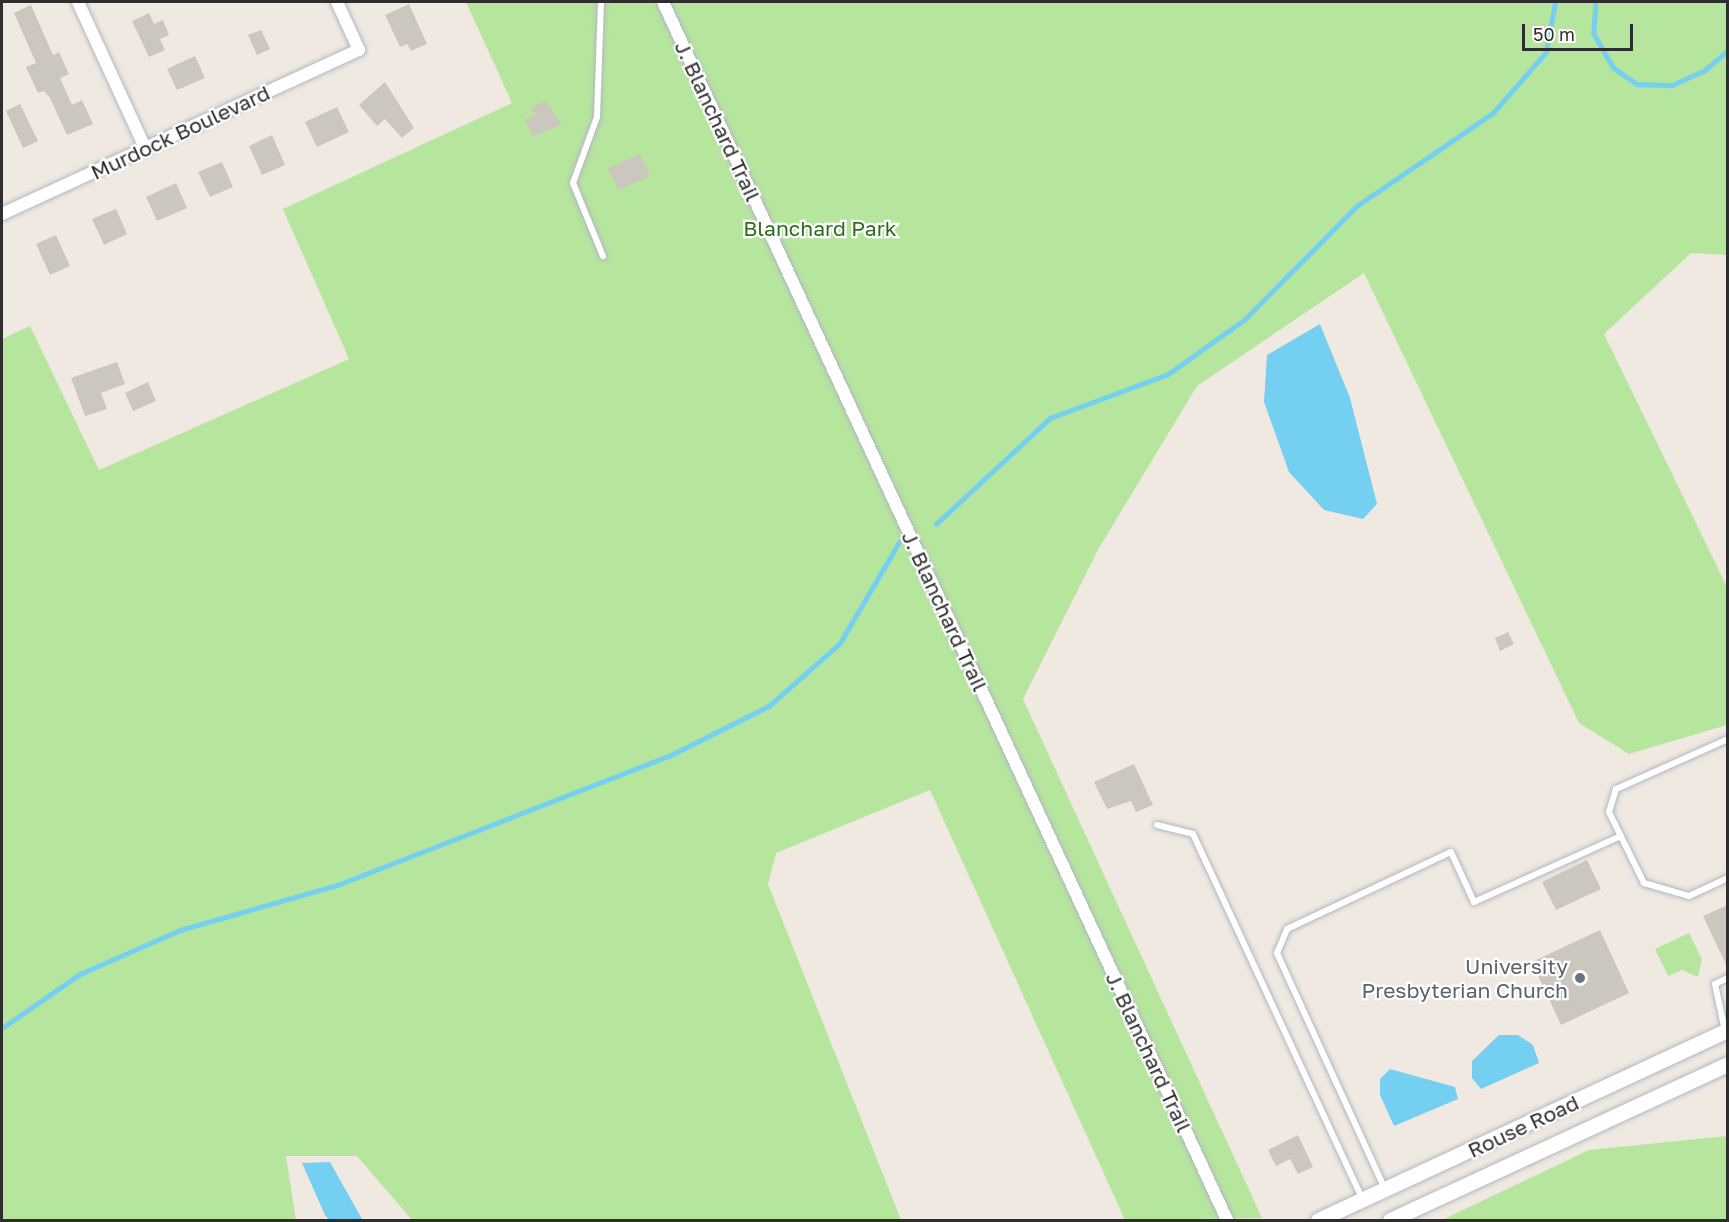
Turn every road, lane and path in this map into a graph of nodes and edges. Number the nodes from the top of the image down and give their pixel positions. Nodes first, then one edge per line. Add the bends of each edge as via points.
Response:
1 (78, 2) edge
2 (337, 2) edge
3 (601, 2) edge
4 (663, 2) edge
5 (145, 148) junction
6 (2, 214) edge
7 (603, 256) dead end
8 (1728, 739) edge
9 (1157, 825) dead end
10 (1621, 836) junction
11 (1728, 878) edge
12 (1728, 978) edge
13 (1726, 1031) edge
14 (1728, 1064) edge
15 (1386, 1189) junction
16 (1363, 1200) junction
17 (1227, 1221) edge
18 (1318, 1221) edge
19 (1390, 1221) edge

1 - 5 street
2 - 5 street, Murdock Boulevard via 359,50
3 - 7 lane via 597,117 573,183
4 - 17 street, J. Blanchard Trail
5 - 6 street, Murdock Boulevard
8 - 10 lane via 1616,789 1609,812
9 - 16 lane via 1193,834
10 - 11 lane via 1644,884 1689,897
10 - 15 lane via 1474,902 1451,852 1287,929 1277,953
12 - 13 lane via 1714,984
13 - 15 street, Rouse Road
14 - 19 street, Rouse Road
15 - 16 street, Rouse Road
16 - 18 street, Rouse Road

